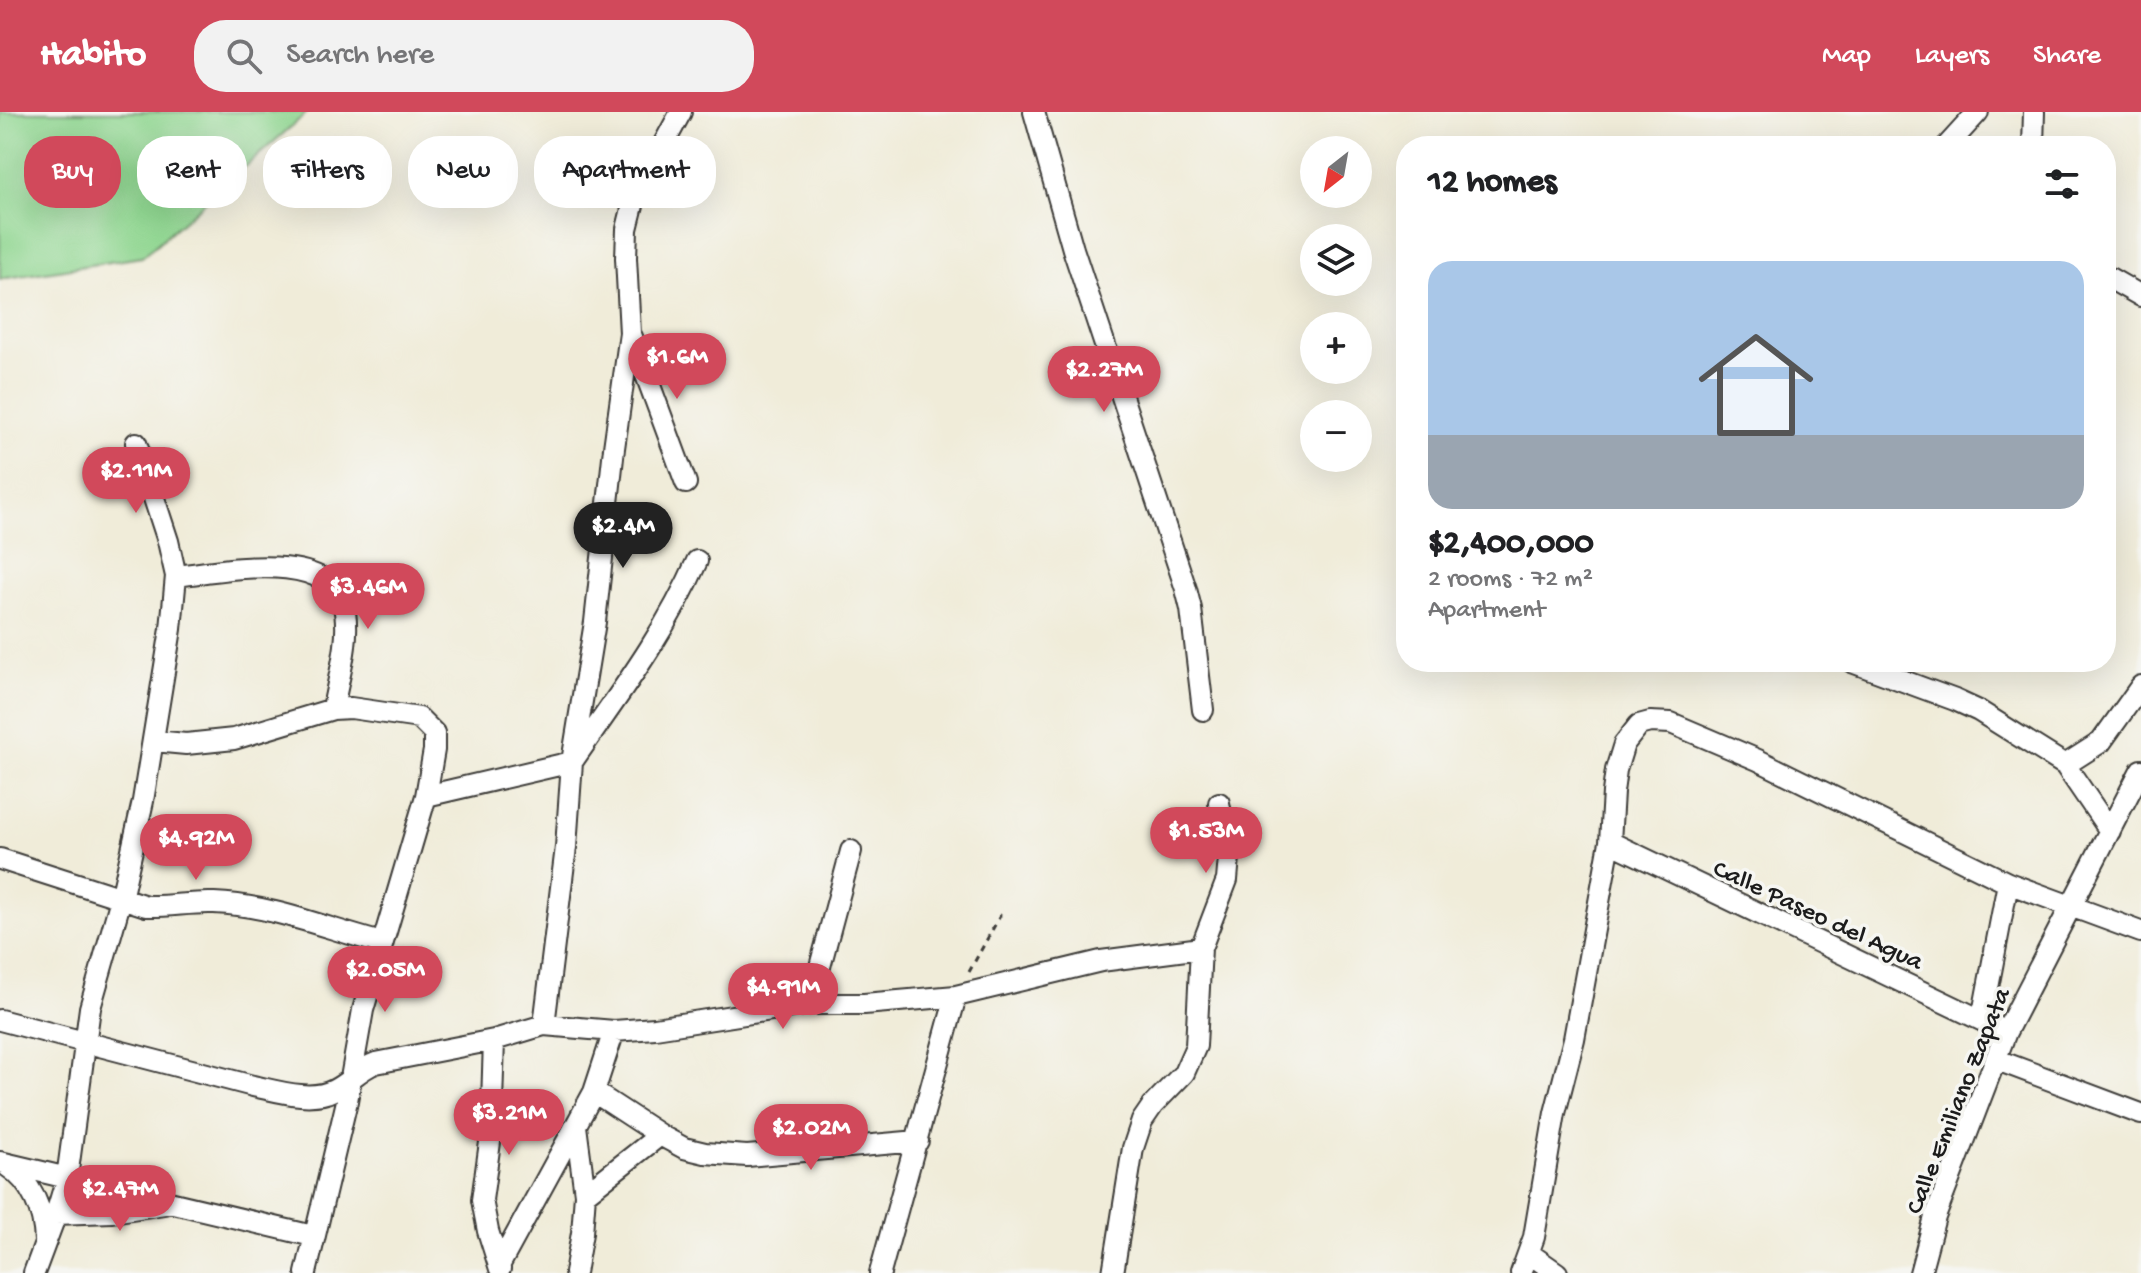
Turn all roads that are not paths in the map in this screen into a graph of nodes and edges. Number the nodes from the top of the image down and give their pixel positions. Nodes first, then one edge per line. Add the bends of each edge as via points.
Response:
1 (681, 112) edge
2 (1034, 112) edge
3 (1978, 112) edge
4 (2034, 112) edge
5 (1956, 136) edge
6 (2033, 136) edge
7 (2116, 282) edge
8 (2141, 296) edge
9 (630, 333) junction
10 (136, 443) dead end
11 (686, 483) dead end
12 (697, 561) dead end
13 (176, 576) junction
14 (1882, 672) edge
15 (2141, 686) edge
16 (333, 709) junction
17 (1203, 710) dead end
18 (154, 741) junction
19 (572, 762) junction
20 (2065, 765) junction
21 (2141, 770) edge
22 (426, 796) junction
23 (1219, 803) dead end
24 (2110, 831) junction
25 (1610, 842) junction
26 (851, 851) dead end
27 (0, 859) edge
28 (2008, 883) junction
29 (121, 899) junction
30 (2072, 908) junction
31 (2141, 932) edge
32 (382, 943) junction
33 (1201, 948) junction
34 (956, 996) junction
35 (810, 1004) junction
36 (1982, 1019) junction
37 (0, 1020) edge
38 (544, 1025) junction
39 (614, 1031) junction
40 (2006, 1032) junction
41 (85, 1040) junction
42 (494, 1040) junction
43 (1997, 1060) junction
44 (352, 1075) junction
45 (594, 1092) junction
46 (2141, 1114) edge
47 (576, 1126) junction
48 (660, 1135) junction
49 (918, 1141) junction
50 (0, 1162) edge
51 (67, 1178) junction
52 (585, 1194) junction
53 (178, 1202) junction
54 (56, 1214) junction
55 (313, 1236) junction
56 (45, 1244) junction
57 (1530, 1254) junction
58 (500, 1268) edge
59 (34, 1273) edge
60 (306, 1273) edge
61 (575, 1273) edge
62 (880, 1273) edge
63 (1113, 1273) edge
64 (1521, 1273) edge
65 (1557, 1273) edge
66 (1920, 1273) edge

1 - 9 street via 630,217
2 - 17 street via 1059,208 1186,589
3 - 5 street
4 - 6 street
7 - 8 street
9 - 11 street
9 - 19 street via 595,622
10 - 13 street
12 - 19 street via 662,631
13 - 16 street via 283,568 305,571 334,585 346,627
13 - 18 street
14 - 20 street via 1967,705
15 - 20 street via 2101,742
16 - 18 street via 234,739
16 - 22 street via 370,710 425,722 435,740
18 - 29 street
19 - 22 street
19 - 38 street
20 - 24 street
21 - 24 street, Calle Emiliano Zapata
22 - 32 street
23 - 33 street via 1229,857 1227,880
24 - 30 street, Calle Emiliano Zapata
25 - 28 street via 1610,810 1624,744 1639,725 1671,723
25 - 36 street, Calle Paseo del Agua
25 - 57 street
26 - 35 street
27 - 29 street
28 - 30 street
28 - 36 street, Calle Emiliano Zapata
29 - 32 street via 162,907 231,905 312,921
29 - 41 street
30 - 31 street
30 - 40 street, Calle Emiliano Zapata
32 - 44 street
33 - 34 street via 1101,961
33 - 63 street via 1196,1046 1184,1073 1153,1105 1138,1131
34 - 35 street
34 - 49 street
35 - 39 street
36 - 40 street, Calle Paseo del Agua
37 - 41 street
38 - 39 street
38 - 42 street
39 - 45 street
40 - 43 street, Calle Emiliano Zapata
41 - 44 street via 287,1093 335,1090
41 - 51 street
42 - 44 street via 376,1063
42 - 58 street via 491,1135 482,1200
43 - 46 street
43 - 66 street, Calle Emiliano Zapata via 1935,1217
44 - 55 street
45 - 47 street
45 - 48 street
47 - 52 street
47 - 58 street
48 - 49 street via 684,1148 727,1155
48 - 52 street
49 - 62 street
50 - 51 street
50 - 56 street via 28,1185 45,1226
51 - 53 street
51 - 54 street
52 - 61 street
53 - 54 street
53 - 55 street
54 - 56 street
55 - 60 street
56 - 59 street
57 - 64 street
57 - 65 street

